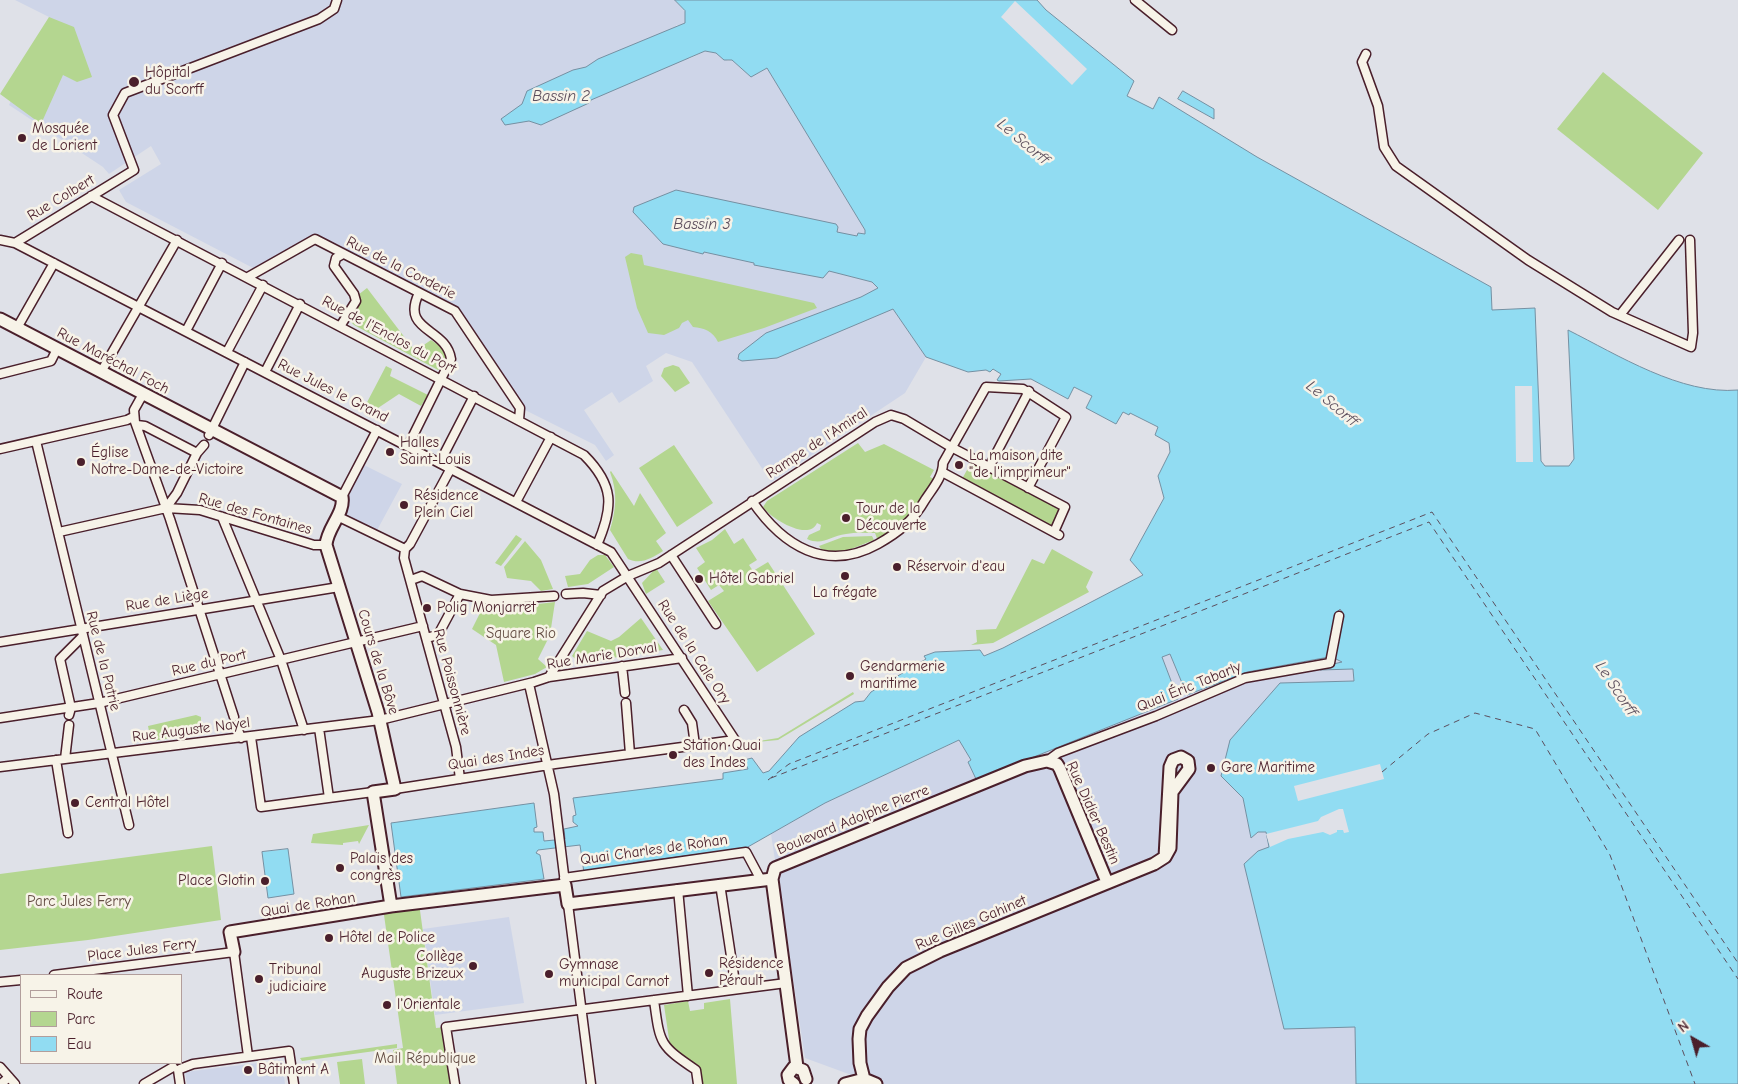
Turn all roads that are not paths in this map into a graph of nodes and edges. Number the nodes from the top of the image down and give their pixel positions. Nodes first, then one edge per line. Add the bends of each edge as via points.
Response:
1 (337, 0) edge
2 (1135, 0) edge
3 (1172, 30) dead end
4 (1366, 54) dead end
5 (91, 196) junction
6 (0, 240) edge
7 (177, 240) junction
8 (1679, 240) dead end
9 (1690, 240) dead end
10 (15, 243) junction
11 (343, 254) junction
12 (54, 263) junction
13 (222, 263) junction
14 (248, 277) junction
15 (262, 285) junction
16 (419, 292) junction
17 (300, 304) junction
18 (139, 306) junction
19 (1620, 315) junction
20 (0, 319) edge
21 (341, 326) junction
22 (17, 328) junction
23 (186, 331) junction
24 (57, 349) junction
25 (227, 352) junction
26 (245, 362) junction
27 (101, 372) junction
28 (265, 372) junction
29 (0, 374) edge
30 (442, 379) junction
31 (1029, 391) junction
32 (143, 394) junction
33 (474, 396) junction
34 (134, 416) junction
35 (519, 420) junction
36 (137, 425) junction
37 (376, 430) junction
38 (210, 432) junction
39 (551, 437) junction
40 (36, 441) junction
41 (204, 445) dead end
42 (408, 446) junction
43 (951, 447) junction
44 (0, 449) edge
45 (196, 453) junction
46 (440, 462) junction
47 (989, 466) junction
48 (451, 468) junction
49 (942, 472) junction
50 (1028, 488) junction
51 (342, 497) junction
52 (752, 501) junction
53 (516, 502) junction
54 (166, 508) junction
55 (337, 516) junction
56 (222, 517) junction
57 (59, 532) junction
58 (326, 545) junction
59 (597, 545) junction
60 (405, 550) junction
61 (671, 555) junction
62 (628, 576) junction
63 (411, 580) junction
64 (339, 587) junction
65 (460, 594) junction
66 (566, 594) dead end
67 (600, 595) junction
68 (554, 596) dead end
69 (256, 600) junction
70 (199, 609) junction
71 (1339, 616) dead end
72 (716, 624) dead end
73 (423, 626) junction
74 (82, 632) junction
75 (426, 638) junction
76 (0, 642) edge
77 (357, 642) junction
78 (682, 658) junction
79 (281, 660) junction
80 (622, 666) junction
81 (221, 674) junction
82 (550, 676) junction
83 (529, 684) junction
84 (625, 693) dead end
85 (99, 703) junction
86 (626, 703) dead end
87 (445, 704) junction
88 (684, 710) dead end
89 (70, 711) junction
90 (234, 717) dead end
91 (0, 718) edge
92 (380, 720) junction
93 (68, 725) dead end
94 (237, 727) dead end
95 (319, 728) junction
96 (304, 730) junction
97 (251, 736) junction
98 (241, 738) junction
99 (736, 741) joint
100 (695, 745) junction
101 (112, 753) junction
102 (630, 754) junction
103 (65, 759) junction
104 (56, 760) junction
105 (1047, 761) junction
106 (548, 766) junction
107 (2, 767) edge
108 (460, 779) junction
109 (395, 789) junction
110 (373, 792) junction
111 (329, 798) junction
112 (129, 825) dead end
113 (68, 833) dead end
114 (1165, 857) junction
115 (766, 879) junction
116 (565, 881) junction
117 (1107, 882) junction
118 (720, 884) junction
119 (678, 889) junction
120 (568, 904) junction
121 (390, 906) junction
122 (234, 952) junction
123 (62, 974) edge
124 (20, 980) edge
125 (0, 982) edge
126 (786, 983) junction
127 (736, 990) junction
128 (688, 996) junction
129 (654, 1000) junction
130 (582, 1009) junction
131 (248, 1056) junction
132 (178, 1066) edge
133 (0, 1067) edge
134 (9, 1077) junction
135 (864, 1078) junction
136 (798, 1083) edge
137 (1, 1084) edge
138 (14, 1084) edge
139 (144, 1084) edge
140 (180, 1084) edge
141 (294, 1084) edge
142 (455, 1084) edge
143 (591, 1084) edge
144 (698, 1084) edge
145 (845, 1084) edge
146 (876, 1084) edge

1 - 5 street, Rue Colbert via 334,9 319,19 128,91 113,115 134,170
2 - 3 street
4 - 19 street via 1362,62 1378,106 1384,147 1396,166 1528,260
5 - 7 street, Rue de l'Enclos du Port
5 - 10 street, Rue Colbert
6 - 10 street
7 - 13 street, Rue de l'Enclos du Port
7 - 18 street
8 - 19 street
9 - 19 street via 1691,347
10 - 12 street, Rue Jules le Grand
11 - 14 street, Rue de la Corderie via 315,239
11 - 16 street, Rue de la Corderie
11 - 21 street via 336,258 334,266 356,301
12 - 18 street, Rue Jules le Grand
12 - 22 street
13 - 14 street, Rue de l'Enclos du Port
13 - 23 street
14 - 15 street, Rue de l'Enclos du Port
15 - 17 street, Rue de l'Enclos du Port
15 - 25 street
16 - 30 street via 413,305 416,318 445,345 450,354 450,365
16 - 35 street, Rue de la Corderie via 456,311 520,408
17 - 21 street, Rue de l'Enclos du Port
17 - 28 street
18 - 23 street, Rue Jules le Grand
18 - 27 street
20 - 22 street, Rue Maréchal Foch
21 - 30 street, Rue de l'Enclos du Port
22 - 24 street, Rue Maréchal Foch
23 - 25 street, Rue Jules le Grand
24 - 27 street, Rue Maréchal Foch
24 - 29 street via 51,361
25 - 26 street, Rue Jules le Grand
26 - 28 street, Rue Jules le Grand
26 - 38 street
27 - 32 street, Rue Maréchal Foch
28 - 37 street, Rue Jules le Grand
30 - 33 street, Rue de l'Enclos du Port
30 - 42 street
31 - 43 street via 986,387
31 - 47 street
31 - 50 street via 1066,416
32 - 34 street
32 - 38 street, Rue Maréchal Foch
33 - 35 street, Rue de l'Enclos du Port
33 - 46 street
34 - 36 street
34 - 40 street
35 - 39 street, Rue de l'Enclos du Port
36 - 45 street via 145,426
36 - 54 street
37 - 42 street, Rue Jules le Grand
37 - 51 street
38 - 51 street, Rue Maréchal Foch
39 - 53 street
39 - 59 street, Rue de l'Enclos du Port via 584,455 597,468 608,489 608,508
40 - 44 street
40 - 57 street, Rue de la Patrie
41 - 45 street
42 - 46 street, Rue Jules le Grand
43 - 47 street, Rampe de l'Amiral
43 - 49 street
43 - 52 street, Rampe de l'Amiral via 904,419 891,415
45 - 54 street via 177,494
46 - 48 street, Rue Jules le Grand
47 - 50 street, Rampe de l'Amiral
48 - 53 street, Rue Jules le Grand
48 - 60 street
49 - 50 street, Rampe de l'Amiral via 1056,534 1069,509
49 - 52 street via 915,517 898,533 867,550 840,557 799,547 764,519
51 - 55 street
52 - 61 street
53 - 59 street, Rue Jules le Grand
54 - 56 street, Rue des Fontaines via 200,510
54 - 57 street, Rue des Fontaines
54 - 70 street
55 - 58 street
55 - 60 street
56 - 58 street, Rue des Fontaines via 314,545
56 - 69 street
57 - 74 street, Rue de la Patrie
58 - 64 street, Cours de la Bôve
59 - 62 street, Rue Jules le Grand via 611,552
60 - 63 street, Rue Poissonnière via 404,558
61 - 62 street
61 - 72 street
62 - 67 street
62 - 78 street, Rue de la Cale Ory
63 - 65 street via 422,576
63 - 73 street, Rue Poissonnière
64 - 69 street, Rue de Liège
64 - 77 street, Cours de la Bôve
65 - 68 street via 491,600
65 - 75 street via 438,635
66 - 67 street
67 - 82 street
69 - 70 street, Rue de Liège
69 - 79 street
70 - 74 street, Rue de Liège
70 - 81 street
71 - 105 street, Quai Éric Tabarly via 1330,663 1267,672 1228,683 1156,716 1058,752
73 - 75 street, Rue Poissonnière
73 - 77 street, Rue du Port
74 - 76 street, Rue de Liège
74 - 85 street, Rue de la Patrie
74 - 89 street via 60,659
75 - 87 street, Rue Poissonnière
77 - 79 street, Rue du Port
77 - 92 street, Cours de la Bôve
78 - 80 street, Rue Marie Dorval
78 - 99 street, Rue de la Cale Ory
79 - 81 street, Rue du Port
79 - 96 street
80 - 82 street, Rue Marie Dorval
80 - 84 street
81 - 85 street, Rue du Port
81 - 90 street
82 - 83 street, Rue Marie Dorval
83 - 87 street, Rue Marie Dorval
83 - 106 street
85 - 89 street, Rue du Port
85 - 101 street, Rue de la Patrie
86 - 102 street
87 - 92 street, Rue Marie Dorval
87 - 108 street, Rue Poissonnière
88 - 100 street via 692,723
89 - 91 street, Rue du Port
92 - 95 street, Rue Auguste Nayel
92 - 109 street, Cours de la Bôve
93 - 103 street
94 - 98 street
95 - 96 street, Rue Auguste Nayel
95 - 111 street
96 - 97 street, Rue Auguste Nayel
97 - 98 street, Rue Auguste Nayel
97 - 111 street, Quai des Indes via 261,807
98 - 101 street, Rue Auguste Nayel
99 - 100 street, Quai des Indes
100 - 102 street, Quai des Indes
101 - 103 street, Rue Auguste Nayel
101 - 112 street, Rue de la Patrie
102 - 106 street, Quai des Indes
103 - 104 street, Rue Auguste Nayel
104 - 107 street, Rue Auguste Nayel
104 - 113 street
105 - 115 street, Boulevard Adolphe Pierre via 1025,766 783,864
105 - 117 street, Rue Didier Bestin via 1057,764 1060,770
106 - 108 street, Quai des Indes
106 - 116 street
108 - 109 street, Quai des Indes
109 - 110 street, Quai des Indes
110 - 111 street, Quai des Indes
110 - 121 street
114 - 114 street via 1170,848 1172,792 1189,770 1188,761 1181,756 1173,760 1170,767
114 - 117 street, Rue Gilles Gahinet
115 - 116 street, Quai Charles de Rohan via 746,852
115 - 118 street
115 - 126 street, Boulevard Adolphe Pierre
116 - 120 street
116 - 121 street, Quai Charles de Rohan
117 - 135 street, Rue Gilles Gahinet via 906,968 888,987 860,1029 858,1050
118 - 119 street
118 - 127 street
119 - 120 street
119 - 128 street
120 - 130 street
121 - 122 street, Quai de Rohan via 230,932
122 - 123 street, Place Jules Ferry
122 - 131 street
124 - 125 street
126 - 127 street
126 - 136 street, Boulevard Adolphe Pierre via 797,1067 789,1072
127 - 128 street
128 - 129 street
129 - 130 street
129 - 144 street via 664,1046 696,1070
130 - 142 street via 446,1027
130 - 143 street
131 - 132 street
131 - 141 street via 289,1051
132 - 139 street
132 - 140 street
133 - 134 street
134 - 137 street
134 - 138 street
135 - 145 street
135 - 146 street

